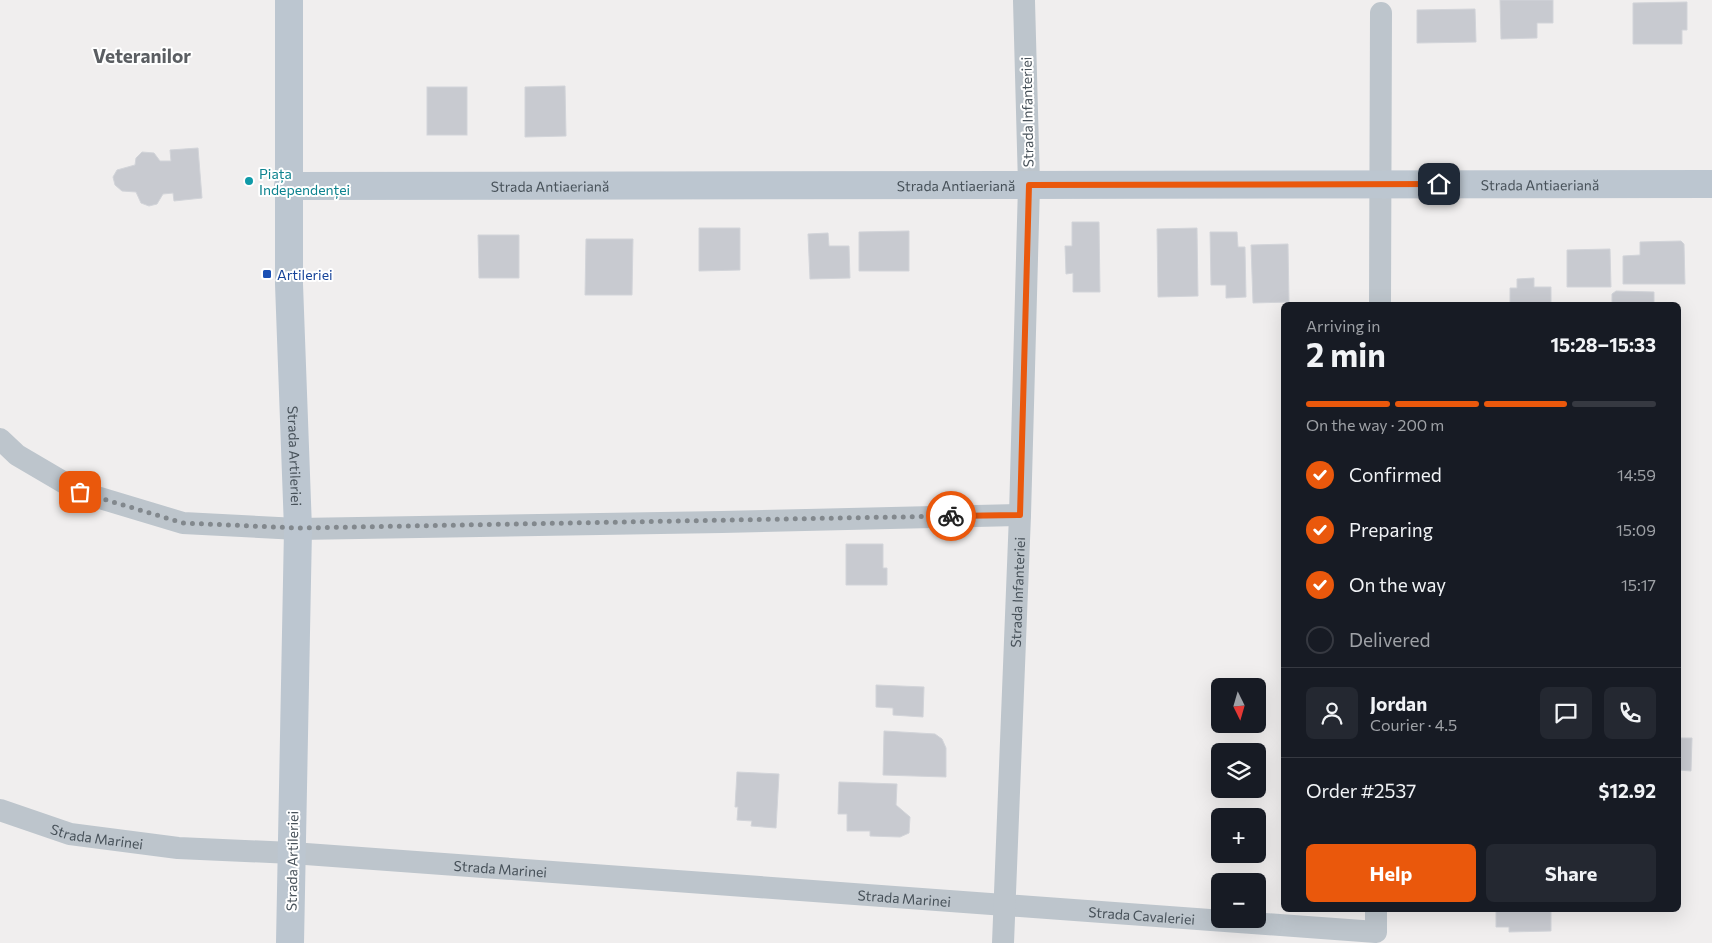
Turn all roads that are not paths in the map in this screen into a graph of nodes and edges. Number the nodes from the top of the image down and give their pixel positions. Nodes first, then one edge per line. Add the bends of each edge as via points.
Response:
1 (289, 0) edge
2 (1024, 1) edge
3 (1381, 13) dead end
4 (1380, 184) junction
5 (1712, 184) edge
6 (1029, 185) junction
7 (288, 186) junction
8 (1380, 302) edge
9 (0, 438) edge
10 (1020, 515) junction
11 (298, 528) junction
12 (0, 810) edge
13 (292, 853) junction
14 (1006, 904) junction
15 (1376, 912) edge
16 (290, 943) edge
17 (1003, 943) edge

1 - 7 street, Strada Artileriei
2 - 6 street, Strada Infanteriei
3 - 4 street
4 - 5 street, Strada Antiaeriană
4 - 6 street, Strada Antiaeriană
4 - 8 street
6 - 7 street, Strada Antiaeriană
6 - 10 street, Strada Infanteriei
7 - 11 street, Strada Artileriei
9 - 11 street via 17,455 80,492 183,523
10 - 11 street
10 - 14 street, Strada Infanteriei
11 - 13 street, Strada Artileriei
12 - 13 street, Strada Marinei via 70,834 178,848
13 - 14 street, Strada Marinei
13 - 16 street, Strada Artileriei
14 - 15 street, Strada Cavaleriei via 1376,932
14 - 17 street, Strada Infanteriei

